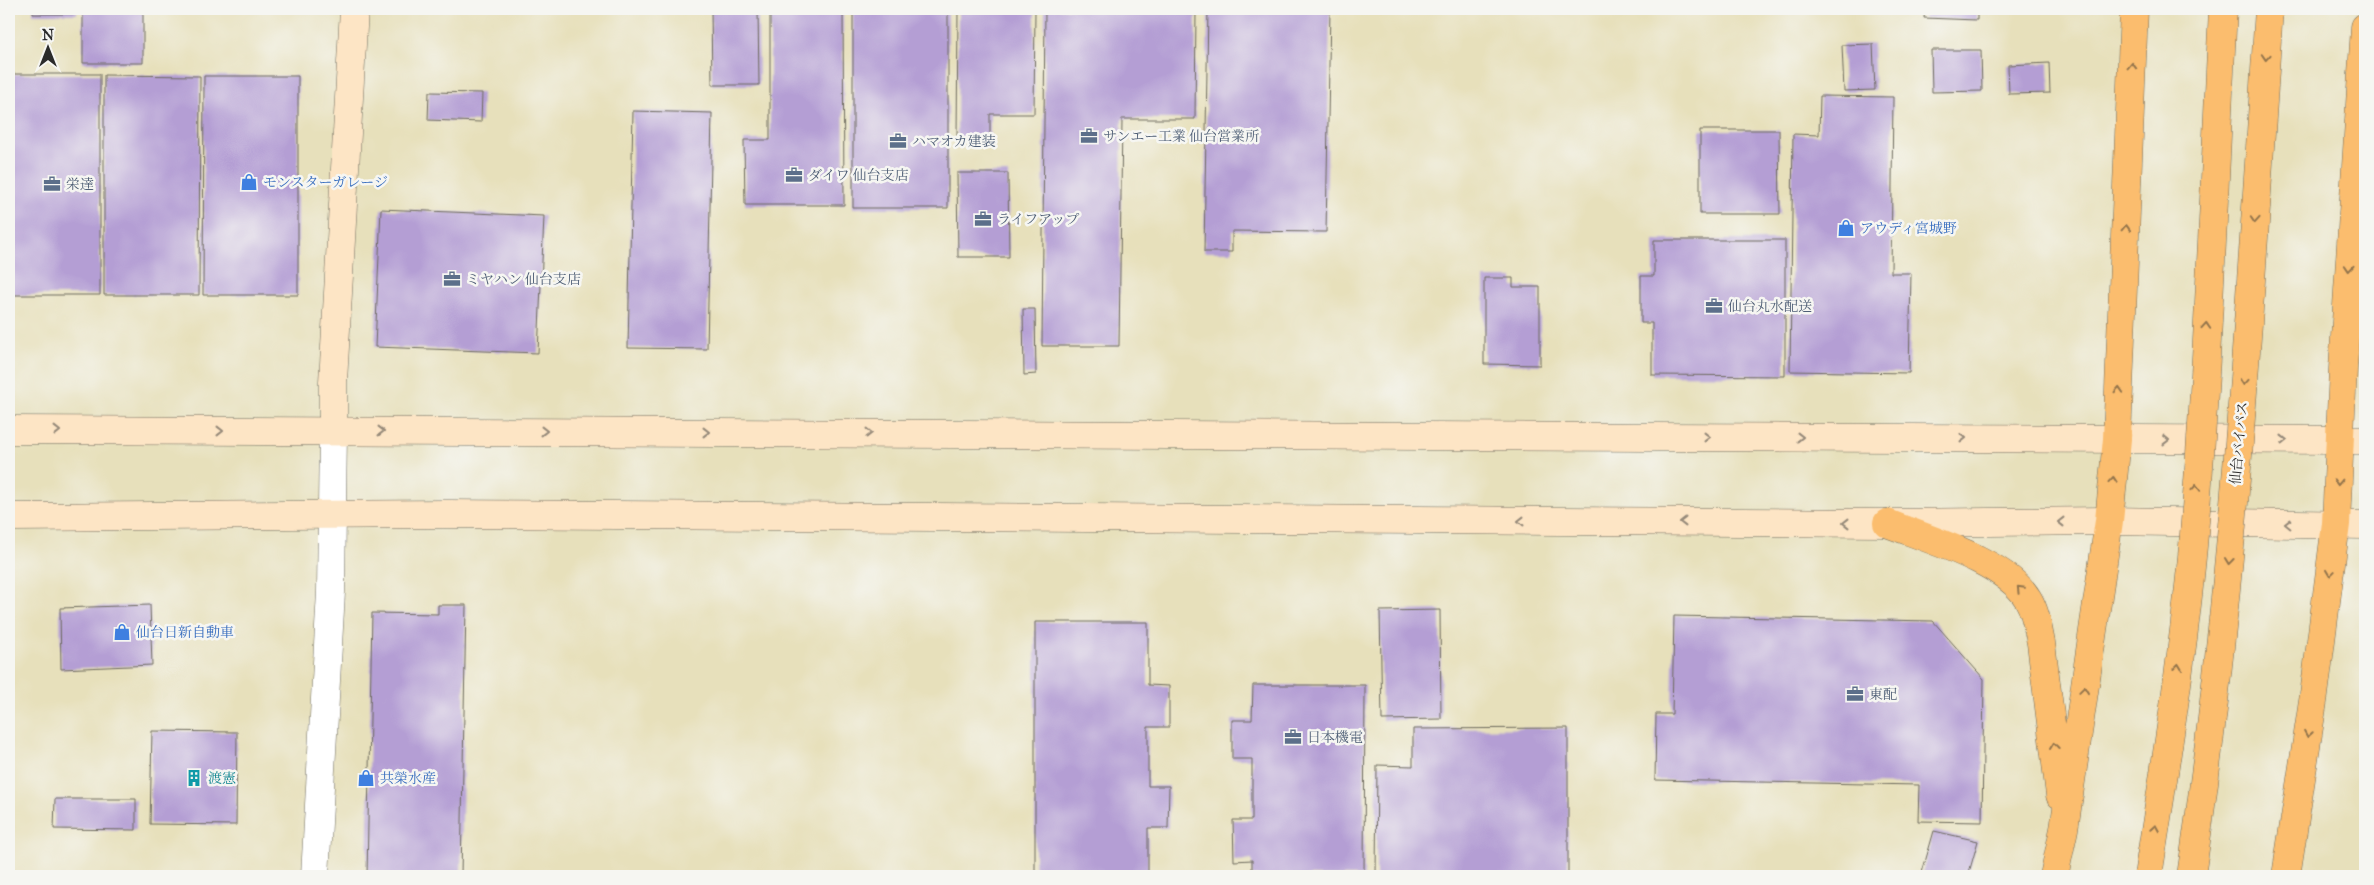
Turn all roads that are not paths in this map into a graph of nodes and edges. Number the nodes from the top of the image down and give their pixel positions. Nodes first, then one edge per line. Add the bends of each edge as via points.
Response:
1 (354, 9) edge
2 (2134, 9) edge
3 (2222, 9) edge
4 (2269, 9) edge
5 (2365, 27) edge
6 (9, 430) edge
7 (333, 430) junction
8 (2117, 439) junction
9 (2352, 440) edge
10 (332, 516) junction
11 (9, 517) edge
12 (2109, 521) junction
13 (1887, 523) junction
14 (2336, 524) junction
15 (2365, 525) edge
16 (2064, 829) junction
17 (315, 876) edge
18 (2054, 876) edge
19 (2148, 876) edge
20 (2191, 876) edge
21 (2286, 876) edge

1 - 7 street
8 -> 2 highway
19 -> 3 highway, bridge via 2193,548
4 -> 20 highway, 仙台バイパス, bridge via 2250,309 2230,552 2210,753
5 -> 9 highway
6 -> 7 street
7 -> 8 street
7 - 10 street
8 -> 9 street
12 -> 8 highway
9 -> 14 highway
10 - 11 street
13 -> 10 street via 458,514
10 - 17 street via 331,592
12 -> 13 street
14 -> 12 street
16 -> 12 highway
16 -> 13 highway via 2041,643 2028,599 2018,586 1994,568
14 - 15 street
14 -> 21 highway
16 - 18 highway

